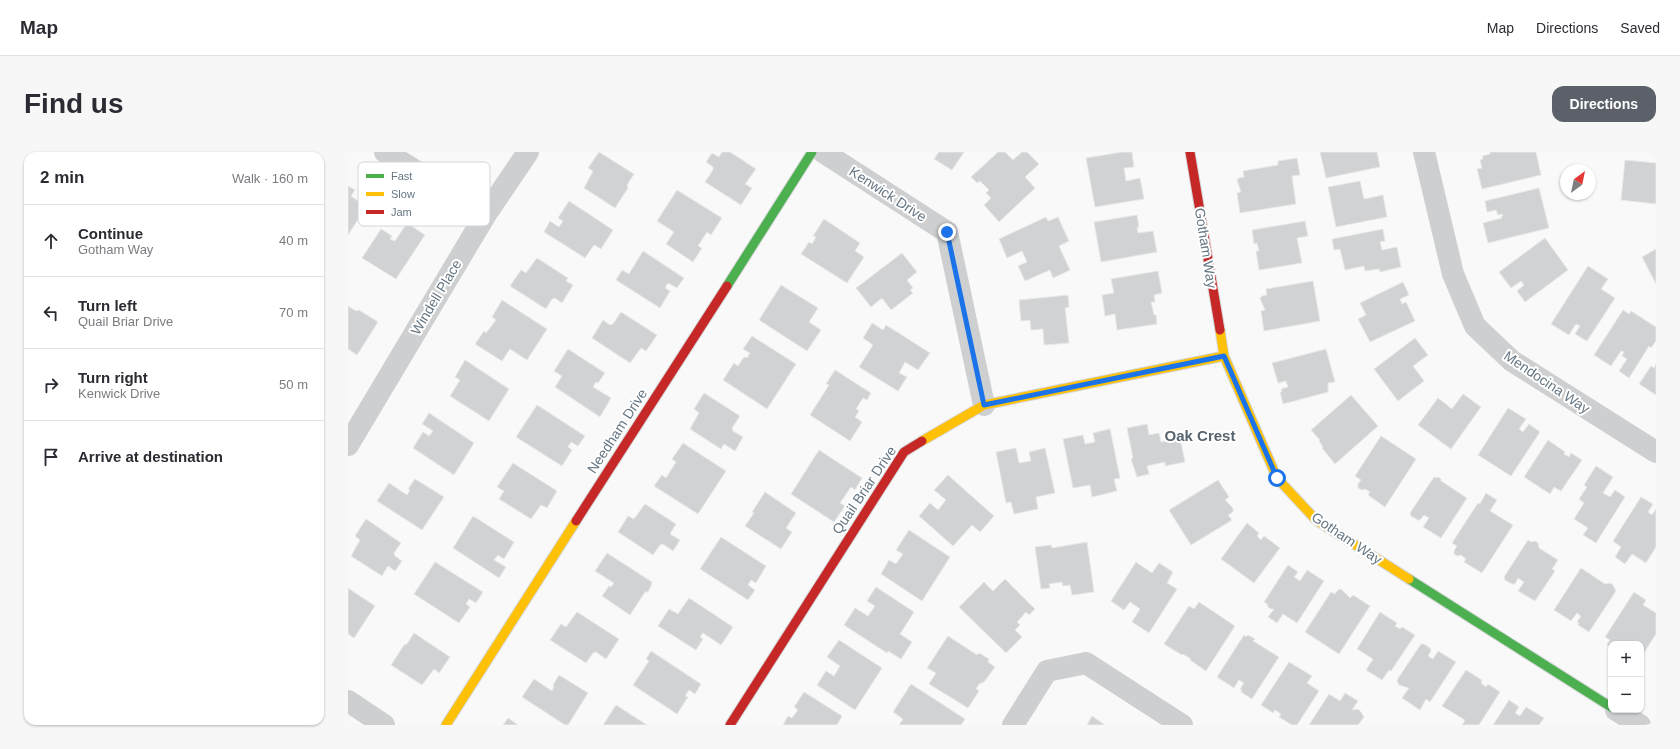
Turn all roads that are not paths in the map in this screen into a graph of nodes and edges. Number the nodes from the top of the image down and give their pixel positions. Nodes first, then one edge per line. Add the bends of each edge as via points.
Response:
1 (385, 152) edge
2 (528, 152) edge
3 (812, 152) edge
4 (823, 152) edge
5 (1190, 152) edge
6 (1424, 152) edge
7 (401, 162) edge
8 (490, 208) edge
9 (479, 226) edge
10 (1224, 356) junction
11 (984, 405) junction
12 (352, 431) edge
13 (1656, 452) edge
14 (348, 701) edge
15 (1608, 705) edge
16 (1621, 713) edge
17 (384, 725) edge
18 (446, 725) edge
19 (730, 725) edge
20 (1013, 725) edge
21 (1182, 725) edge
22 (1640, 725) edge

1 - 7 street
2 - 8 street, Windell Place
3 - 18 street, Needham Drive
4 - 11 street, Kenwick Drive via 947,232
5 - 10 street, Gotham Way
6 - 13 street, Mendocina Way via 1453,274 1476,326 1512,361
9 - 12 street, Windell Place
10 - 11 street, Quail Briar Drive
10 - 15 street, Gotham Way via 1277,478 1316,520
11 - 19 street, Quail Briar Drive via 904,452
14 - 17 street
16 - 22 street
20 - 21 street via 1047,671 1086,663

